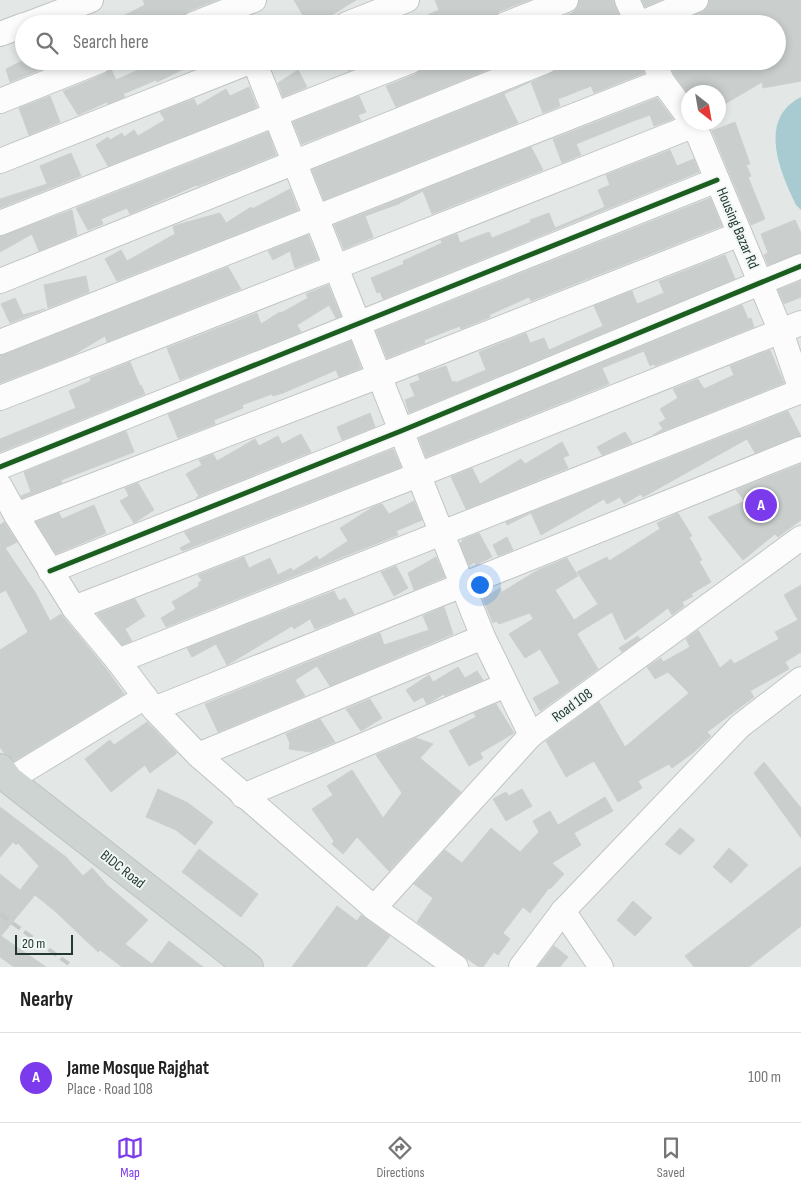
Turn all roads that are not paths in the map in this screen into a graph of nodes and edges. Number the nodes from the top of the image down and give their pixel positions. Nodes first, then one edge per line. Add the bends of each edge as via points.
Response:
1 (91, 0) edge
2 (407, 0) edge
3 (566, 0) edge
4 (627, 0) edge
5 (696, 0) edge
6 (239, 8) edge
7 (52, 15) edge
8 (219, 15) edge
9 (370, 15) edge
10 (528, 15) edge
11 (634, 15) edge
12 (660, 15) edge
13 (15, 28) edge
14 (0, 34) edge
15 (78, 70) edge
16 (230, 70) edge
17 (257, 70) edge
18 (388, 70) edge
19 (524, 70) edge
20 (658, 71) edge
21 (0, 101) edge
22 (681, 105) edge
23 (275, 115) junction
24 (681, 126) edge
25 (696, 130) edge
26 (0, 161) edge
27 (294, 163) junction
28 (717, 180) junction
29 (316, 218) junction
30 (0, 223) edge
31 (740, 234) junction
32 (801, 266) edge
33 (336, 268) junction
34 (0, 282) edge
35 (760, 282) junction
36 (358, 324) junction
37 (791, 328) edge
38 (0, 342) edge
39 (379, 376) junction
40 (801, 391) edge
41 (0, 398) edge
42 (401, 431) junction
43 (801, 449) edge
44 (0, 466) edge
45 (418, 475) junction
46 (0, 486) edge
47 (16, 516) junction
48 (442, 534) junction
49 (801, 538) edge
50 (50, 571) junction
51 (462, 586) junction
52 (74, 608) junction
53 (483, 638) junction
54 (118, 662) junction
55 (801, 679) edge
56 (506, 685) junction
57 (149, 703) junction
58 (532, 735) junction
59 (198, 755) junction
60 (4, 774) edge
61 (244, 796) junction
62 (374, 908) junction
63 (563, 911) junction
64 (249, 967) edge
65 (456, 967) edge
66 (521, 967) edge
67 (601, 967) edge

1 - 7 street
2 - 9 street
3 - 10 street
4 - 11 street
5 - 12 street
6 - 8 street
13 - 14 street
15 - 21 street
16 - 26 street
17 - 23 street
18 - 23 street
19 - 27 street
20 - 22 street, Housing Bazar Rd
20 - 29 street
23 - 27 street
23 - 30 street
24 - 33 street
25 - 28 street, Housing Bazar Rd
27 - 29 street
27 - 34 street
28 - 31 street, Housing Bazar Rd
28 - 36 street
29 - 33 street
29 - 38 street
31 - 35 street, Housing Bazar Rd
31 - 39 street
32 - 35 street
33 - 36 street
33 - 41 street
35 - 37 street, Housing Bazar Rd
35 - 42 street
36 - 39 street
36 - 44 street
37 - 40 street, Housing Bazar Rd
37 - 45 street
39 - 42 street
39 - 47 street
40 - 48 street
42 - 45 street
42 - 50 street
43 - 51 street
45 - 48 street
45 - 52 street
46 - 47 street
47 - 50 street
48 - 51 street
48 - 54 street
49 - 58 street, Road 108
50 - 52 street
51 - 53 street
51 - 57 street
52 - 54 street
53 - 56 street
53 - 59 street
54 - 57 street
55 - 63 street via 740,726
56 - 58 street
56 - 61 street
57 - 59 street
57 - 60 street
58 - 62 street, Road 108
59 - 61 street
60 - 64 main road, BIDC Road
61 - 62 street
62 - 65 street
63 - 66 street
63 - 67 street

